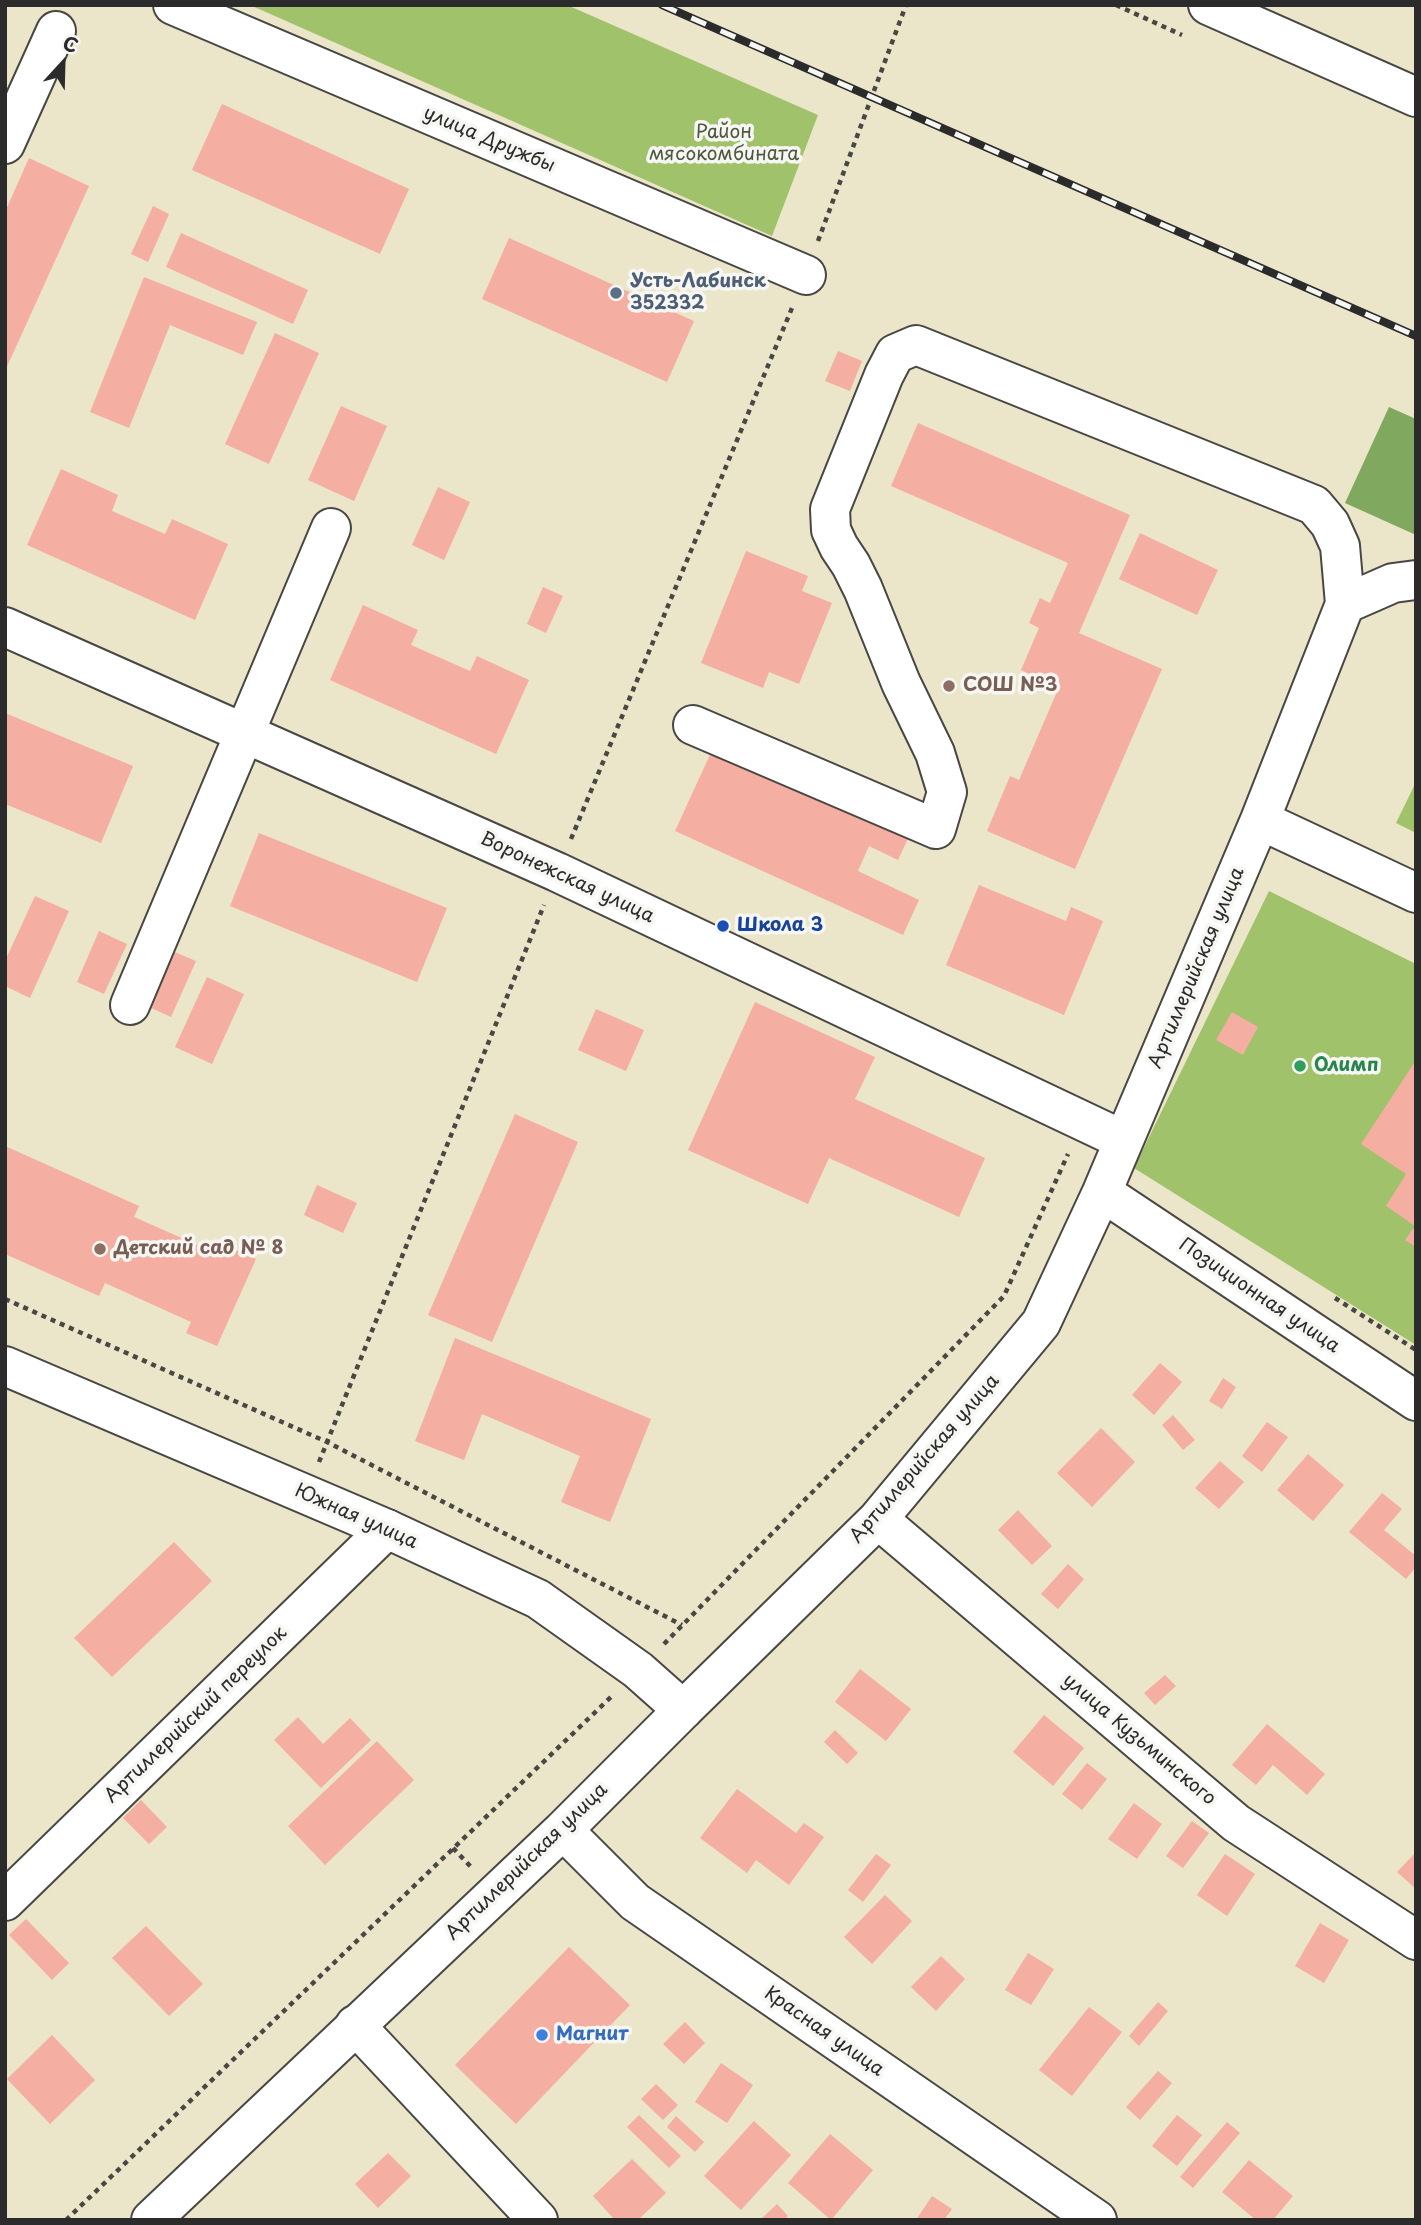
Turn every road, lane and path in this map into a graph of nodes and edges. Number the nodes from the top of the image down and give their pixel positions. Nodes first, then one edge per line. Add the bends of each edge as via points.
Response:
1 (173, 5) edge
2 (906, 5) edge
3 (1208, 5) edge
4 (56, 31) dead end
5 (1416, 96) edge
6 (5, 144) edge
7 (806, 275) junction
8 (331, 528) dead end
9 (1416, 580) edge
10 (1345, 604) junction
11 (5, 627) edge
12 (693, 725) dead end
13 (244, 733) junction
14 (1260, 820) junction
15 (557, 872) junction
16 (1416, 894) edge
17 (130, 1005) dead end
18 (1082, 1121) junction
19 (1124, 1140) junction
20 (1102, 1192) junction
21 (5, 1299) edge
22 (5, 1366) edge
23 (1416, 1401) edge
24 (327, 1442) junction
25 (306, 1495) junction
26 (878, 1519) junction
27 (387, 1529) junction
28 (682, 1625) junction
29 (638, 1670) junction
30 (683, 1710) junction
31 (564, 1830) junction
32 (5, 1901) edge
33 (1416, 1940) edge
34 (355, 2025) junction
35 (66, 2220) edge
36 (151, 2220) edge
37 (537, 2220) edge
38 (1097, 2220) edge

1 - 7 street, улица Дружбы
2 - 7 path
3 - 5 street
4 - 6 street
7 - 15 path
8 - 13 street
9 - 10 street via 1393,583
10 - 12 street via 1340,546 1314,505 916,345 895,354 830,509 831,530 863,589 935,753 947,792 936,829
10 - 14 street, Артиллерийская улица
11 - 13 street, Воронежская улица
13 - 15 street, Воронежская улица
13 - 17 street
14 - 16 street
14 - 19 street, Артиллерийская улица
15 - 18 street, Воронежская улица
15 - 24 path
18 - 19 street, Воронежская улица
18 - 28 path via 1004,1296
19 - 20 street, Артиллерийская улица
20 - 23 street, Позиционная улица
20 - 26 street, Артиллерийская улица via 1041,1323
21 - 24 path
22 - 25 street, Южная улица
24 - 25 path
24 - 28 path
25 - 27 street, Южная улица
26 - 30 street, Артиллерийская улица
26 - 33 street, улица Кузьминского via 1236,1823
27 - 29 street, Южная улица via 538,1599
27 - 32 street, Артиллерийский переулок
28 - 29 path
29 - 30 street, Южная улица
29 - 35 path
30 - 31 street, Артиллерийская улица
31 - 34 street, Артиллерийская улица
31 - 38 street, Красная улица via 635,1902
34 - 36 street, Артиллерийская улица
34 - 37 street

